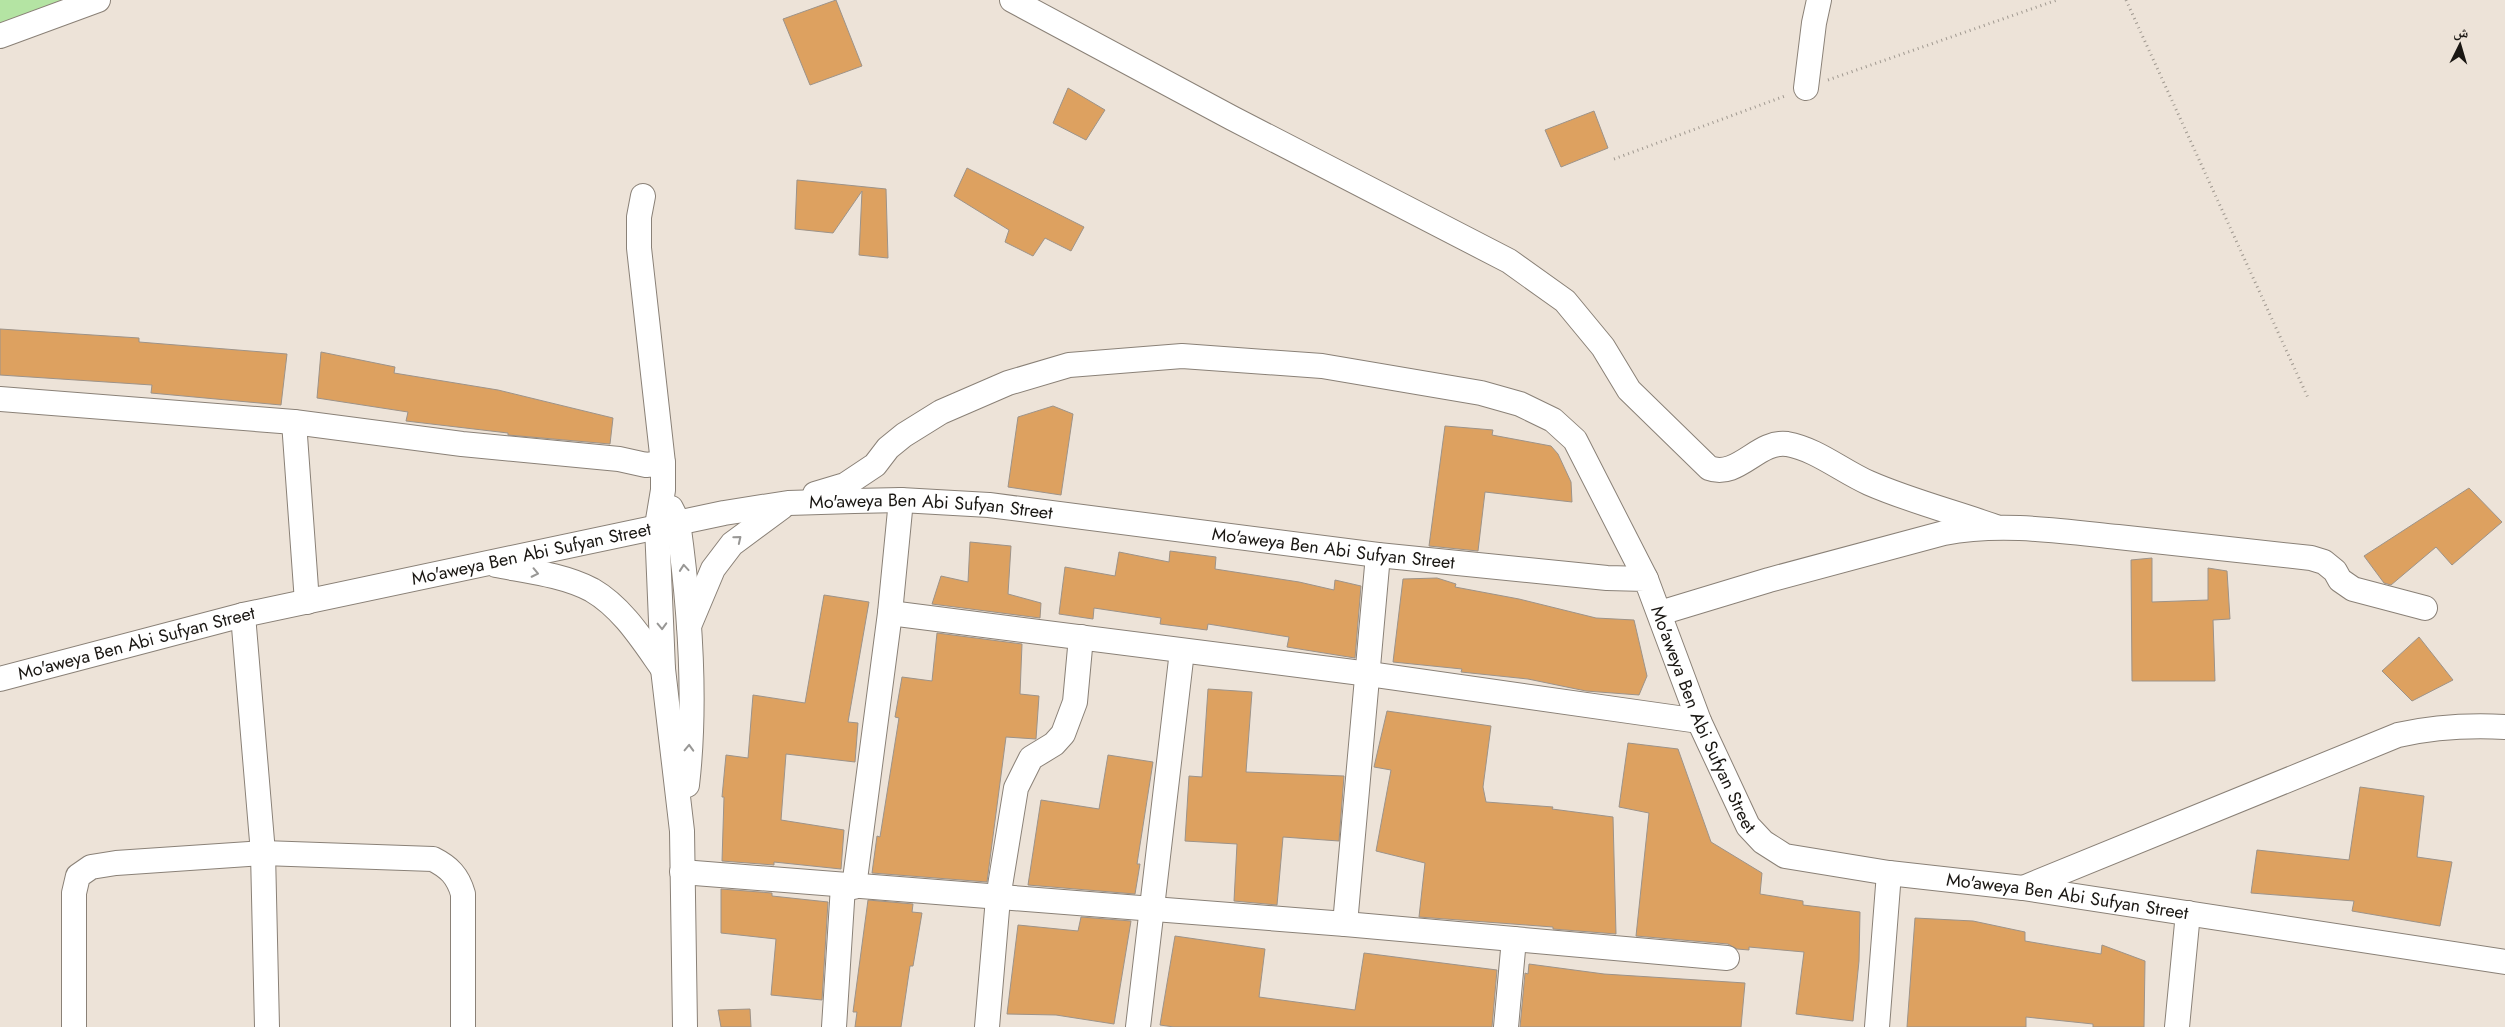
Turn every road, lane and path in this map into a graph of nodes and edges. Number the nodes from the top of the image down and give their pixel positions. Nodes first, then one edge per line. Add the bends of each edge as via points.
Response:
1 (98, 0) edge
2 (1012, 0) edge
3 (1819, 0) edge
4 (2057, 0) edge
5 (2126, 0) edge
6 (0, 36) edge
7 (1806, 88) junction
8 (1614, 159) dead end
9 (643, 196) dead end
10 (0, 399) edge
11 (2308, 400) dead end
12 (294, 422) junction
13 (663, 462) junction
14 (901, 500) junction
15 (788, 503) junction
16 (668, 524) junction
17 (1996, 527) junction
18 (1378, 555) junction
19 (487, 563) junction
20 (1646, 579) junction
21 (307, 602) junction
22 (2425, 608) dead end
23 (890, 613) junction
24 (1660, 613) junction
25 (243, 615) junction
26 (689, 626) junction
27 (1081, 637) junction
28 (1182, 651) junction
29 (663, 669) junction
30 (1369, 674) junction
31 (0, 679) edge
32 (1699, 721) junction
33 (2505, 728) edge
34 (682, 831) junction
35 (263, 853) junction
36 (682, 872) junction
37 (1889, 873) junction
38 (848, 887) junction
39 (2024, 888) junction
40 (998, 898) junction
41 (1151, 909) junction
42 (2188, 913) junction
43 (1345, 924) junction
44 (1514, 939) junction
45 (1727, 958) dead end
46 (2505, 962) edge
47 (74, 1027) edge
48 (267, 1027) edge
49 (463, 1027) edge
50 (685, 1027) edge
51 (834, 1027) edge
52 (987, 1027) edge
53 (1138, 1027) edge
54 (1506, 1027) edge
55 (1878, 1027) edge
56 (2177, 1027) edge

1 - 6 street
2 - 17 street via 1509,261 1565,301 1603,347 1629,390 1709,468 1727,470 1773,445 1784,444 1802,448 1870,483
3 - 7 street
4 - 7 path
5 - 11 path
7 - 8 path
9 - 13 street via 639,248
10 - 12 street
12 - 13 street via 462,444 618,459 646,465
12 - 21 street
13 - 16 street
14 - 15 street, Mo'aweya Ben Abi Sufyan Street
14 - 18 street, Mo'aweya Ben Abi Sufyan Street via 989,505
14 - 23 street
15 - 16 street, Mo'aweya Ben Abi Sufyan Street
15 - 20 street via 845,485 875,464 904,435 942,412 1008,383 1069,364 1182,356 1322,366 1481,393 1520,404 1553,420 1575,440
26 -> 15 street via 713,569 732,544
16 - 19 street, Mo'aweya Ben Abi Sufyan Street
26 -> 16 street
16 -> 29 street
17 - 22 street via 2059,530 2311,558 2324,562 2353,589
17 - 24 street via 1944,533
18 - 20 street, Mo'aweya Ben Abi Sufyan Street
18 - 30 street
19 - 21 street, Mo'aweya Ben Abi Sufyan Street
19 -> 29 street via 559,578 591,590 609,602 634,629
20 - 24 street, Mo'aweya Ben Abi Sufyan Street
21 - 25 street, Mo'aweya Ben Abi Sufyan Street
23 - 27 street
23 - 38 street
24 - 32 street, Mo'aweya Ben Abi Sufyan Street
25 - 31 street, Mo'aweya Ben Abi Sufyan Street
25 - 35 street
34 -> 26 street via 689,770
27 - 28 street
27 - 40 street via 1075,702 1063,734 1054,744 1031,758 1016,788
28 - 30 street
28 - 41 street
29 - 34 street
30 - 32 street
30 - 43 street
32 - 37 street, Mo'aweya Ben Abi Sufyan Street via 1748,826 1759,838 1785,856
33 - 39 street via 2466,725 2398,735
34 - 36 street
35 - 47 street via 116,863 91,867 78,876 74,893
35 - 48 street
35 - 49 street via 433,859 444,864 460,882 463,894
36 - 38 street
36 - 50 street
37 - 39 street, Mo'aweya Ben Abi Sufyan Street
37 - 55 street
38 - 40 street
38 - 51 street
39 - 42 street, Mo'aweya Ben Abi Sufyan Street
40 - 41 street
40 - 52 street
41 - 43 street
41 - 53 street
42 - 46 street, Mo'aweya Ben Abi Sufyan Street
42 - 56 street
43 - 44 street
44 - 45 street
44 - 54 street

